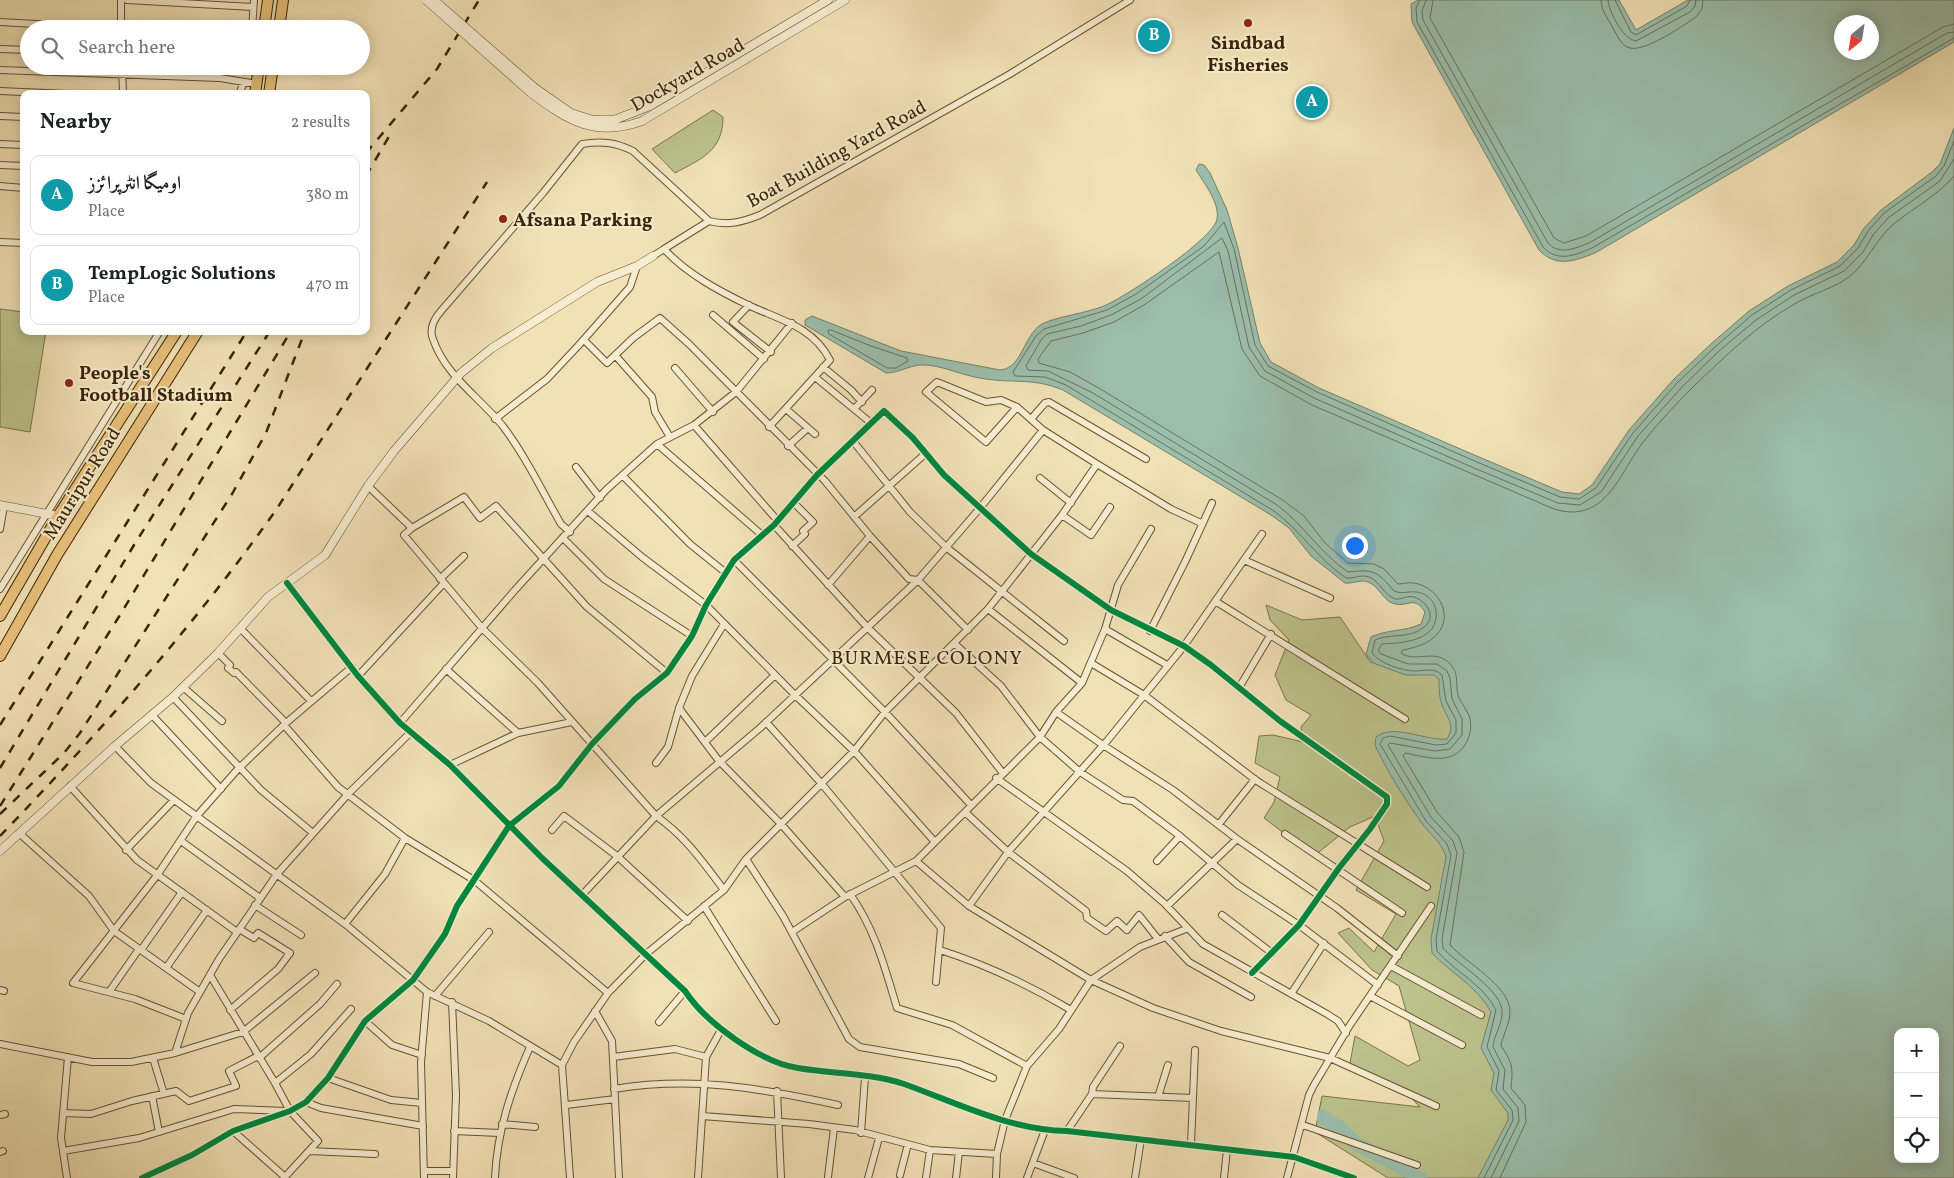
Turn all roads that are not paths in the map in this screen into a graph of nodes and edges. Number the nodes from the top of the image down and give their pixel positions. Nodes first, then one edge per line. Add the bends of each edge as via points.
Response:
1 (121, 0) edge
2 (127, 0) edge
3 (268, 0) edge
4 (283, 0) edge
5 (426, 0) edge
6 (434, 0) edge
7 (828, 0) edge
8 (845, 0) edge
9 (1130, 0) edge
10 (254, 4) edge
11 (122, 20) edge
12 (253, 20) edge
13 (265, 20) edge
14 (280, 20) edge
15 (0, 22) edge
16 (20, 23) edge
17 (0, 49) edge
18 (20, 50) edge
19 (0, 70) edge
20 (20, 71) edge
21 (123, 75) joint
22 (258, 75) edge
23 (272, 75) edge
24 (244, 82) junction
25 (256, 89) edge
26 (123, 90) edge
27 (241, 90) edge
28 (270, 90) edge
29 (0, 91) edge
30 (20, 92) edge
31 (0, 116) edge
32 (20, 117) edge
33 (0, 144) edge
34 (20, 145) edge
35 (0, 165) edge
36 (20, 166) edge
37 (0, 186) edge
38 (20, 188) edge
39 (709, 221) junction
40 (0, 242) edge
41 (20, 243) edge
42 (664, 249) junction
43 (652, 256) joint
44 (636, 266) junction
45 (748, 305) junction
46 (713, 315) dead end
47 (792, 323) junction
48 (157, 335) edge
49 (174, 335) edge
50 (195, 335) edge
51 (584, 340) junction
52 (771, 352) junction
53 (615, 355) junction
54 (764, 359) junction
55 (823, 367) junction
56 (674, 368) dead end
57 (815, 376) junction
58 (456, 378) junction
59 (872, 390) dead end
60 (736, 392) junction
61 (862, 402) junction
62 (1017, 407) junction
63 (786, 409) junction
64 (854, 409) junction
65 (713, 412) junction
66 (495, 419) junction
67 (1031, 419) junction
68 (871, 423) junction
69 (694, 425) junction
70 (769, 426) junction
71 (808, 428) junction
72 (1043, 430) junction
73 (815, 434) dead end
74 (670, 437) junction
75 (853, 441) junction
76 (657, 444) junction
77 (788, 446) junction
78 (925, 454) junction
79 (1146, 459) dead end
80 (1097, 464) junction
81 (576, 466) dead end
82 (623, 476) junction
83 (817, 476) junction
84 (1040, 478) dead end
85 (368, 486) junction
86 (889, 486) junction
87 (600, 498) junction
88 (794, 502) junction
89 (1071, 503) junction
90 (1212, 503) dead end
91 (2, 506) edge
92 (1110, 507) dead end
93 (980, 508) junction
94 (589, 512) junction
95 (45, 514) junction
96 (1062, 515) junction
97 (58, 516) junction
98 (855, 516) junction
99 (1201, 522) junction
100 (775, 523) junction
101 (412, 528) junction
102 (0, 529) edge
103 (1150, 529) dead end
104 (570, 532) junction
105 (1262, 534) dead end
106 (762, 535) junction
107 (870, 536) junction
108 (564, 539) junction
109 (792, 546) junction
110 (946, 546) junction
111 (1031, 554) junction
112 (464, 556) dead end
113 (544, 560) junction
114 (734, 560) junction
115 (1244, 560) junction
116 (726, 573) junction
117 (918, 580) junction
118 (442, 581) junction
119 (286, 583) junction
120 (1, 585) edge
121 (828, 585) junction
122 (1002, 593) junction
123 (1330, 598) dead end
124 (1215, 601) junction
125 (706, 605) junction
126 (988, 609) junction
127 (1111, 610) junction
128 (0, 616) edge
129 (724, 624) junction
130 (482, 628) junction
131 (868, 628) junction
132 (241, 629) junction
133 (1106, 629) junction
134 (968, 630) junction
135 (1150, 631) junction
136 (1271, 634) junction
137 (692, 636) junction
138 (1064, 641) dead end
139 (954, 644) junction
140 (1184, 646) junction
141 (218, 653) junction
142 (0, 656) edge
143 (832, 659) junction
144 (1091, 663) junction
145 (1167, 665) junction
146 (352, 667) junction
147 (446, 669) junction
148 (667, 673) junction
149 (775, 675) junction
150 (358, 676) junction
151 (919, 678) junction
152 (1082, 683) junction
153 (1240, 686) junction
154 (183, 687) junction
155 (794, 694) junction
156 (1144, 695) junction
157 (173, 697) junction
158 (311, 701) junction
159 (679, 708) junction
160 (885, 712) junction
161 (1056, 712) junction
162 (152, 715) junction
163 (1405, 719) dead end
164 (222, 721) dead end
165 (572, 722) junction
166 (766, 722) junction
167 (400, 723) junction
168 (285, 724) junction
169 (411, 732) junction
170 (518, 733) junction
171 (1040, 737) junction
172 (705, 742) junction
173 (592, 744) junction
174 (1103, 745) junction
175 (115, 746) junction
176 (854, 751) junction
177 (719, 761) junction
178 (656, 763) dead end
179 (450, 765) junction
180 (240, 766) junction
181 (1002, 772) junction
182 (1080, 772) junction
183 (996, 778) junction
184 (1256, 779) junction
185 (821, 782) junction
186 (70, 786) junction
187 (221, 788) junction
188 (349, 794) junction
189 (174, 800) junction
190 (971, 805) junction
191 (1042, 811) junction
192 (965, 812) junction
193 (656, 816) junction
194 (196, 817) junction
195 (781, 824) junction
196 (1219, 824) junction
197 (509, 826) junction
198 (552, 830) dead end
199 (20, 833) junction
200 (313, 833) junction
201 (1285, 834) dead end
202 (1180, 836) junction
203 (405, 838) junction
204 (1237, 839) junction
205 (181, 840) junction
206 (935, 842) junction
207 (1358, 844) junction
208 (126, 850) junction
209 (0, 851) edge
210 (1008, 852) junction
211 (617, 856) junction
212 (746, 860) junction
213 (916, 860) junction
214 (1157, 861) dead end
215 (1212, 863) junction
216 (1339, 868) junction
217 (893, 871) junction
218 (158, 874) junction
219 (277, 874) junction
220 (474, 880) junction
221 (1427, 886) dead end
222 (724, 890) junction
223 (182, 892) junction
224 (582, 895) junction
225 (848, 896) junction
226 (1320, 897) junction
227 (260, 898) junction
228 (255, 905) junction
229 (704, 906) junction
230 (969, 906) junction
231 (1167, 906) junction
232 (1432, 906) dead end
233 (207, 910) junction
234 (1402, 913) dead end
235 (1222, 915) dead end
236 (688, 921) junction
237 (345, 924) junction
238 (1299, 925) junction
239 (1186, 929) junction
240 (238, 930) junction
241 (114, 931) junction
242 (489, 932) dead end
243 (792, 932) junction
244 (301, 935) dead end
245 (1165, 936) junction
246 (1158, 939) junction
247 (1324, 943) junction
248 (140, 950) junction
249 (940, 950) junction
250 (1272, 953) junction
251 (646, 954) junction
252 (1398, 956) junction
253 (1391, 966) junction
254 (166, 968) junction
255 (315, 973) dead end
256 (1252, 973) junction
257 (210, 975) junction
258 (412, 980) junction
259 (1091, 980) junction
260 (936, 982) dead end
261 (337, 984) dead end
262 (1378, 985) junction
263 (685, 991) junction
264 (109, 992) junction
265 (200, 992) junction
266 (427, 992) junction
267 (608, 993) junction
268 (1291, 994) junction
269 (435, 996) junction
270 (1370, 996) junction
271 (1251, 997) dead end
272 (452, 1002) junction
273 (351, 1009) dead end
274 (230, 1010) junction
275 (1071, 1010) junction
276 (595, 1011) junction
277 (1482, 1014) dead end
278 (186, 1019) junction
279 (776, 1020) dead end
280 (365, 1021) junction
281 (659, 1022) dead end
282 (721, 1030) junction
283 (243, 1032) junction
284 (1346, 1032) junction
285 (0, 1044) edge
286 (1462, 1045) dead end
287 (1120, 1046) dead end
288 (530, 1047) junction
289 (1195, 1050) dead end
290 (175, 1053) junction
291 (422, 1055) junction
292 (68, 1057) junction
293 (258, 1057) junction
294 (613, 1057) junction
295 (706, 1057) junction
296 (153, 1058) junction
297 (1330, 1058) junction
298 (562, 1065) junction
299 (1168, 1065) dead end
300 (1027, 1066) junction
301 (865, 1077) junction
302 (328, 1078) junction
303 (993, 1078) dead end
304 (705, 1082) junction
305 (275, 1083) junction
306 (614, 1089) junction
307 (777, 1092) junction
308 (164, 1094) junction
309 (1092, 1094) junction
310 (152, 1096) junction
311 (1158, 1097) junction
312 (1193, 1098) junction
313 (615, 1099) junction
314 (306, 1102) junction
315 (422, 1103) junction
316 (566, 1105) junction
317 (838, 1105) dead end
318 (1436, 1106) dead end
319 (290, 1111) junction
320 (63, 1113) junction
321 (702, 1116) junction
322 (1005, 1120) junction
323 (777, 1122) junction
324 (502, 1124) junction
325 (1303, 1125) junction
326 (423, 1126) junction
327 (535, 1127) dead end
328 (834, 1128) junction
329 (1045, 1130) junction
330 (233, 1131) junction
331 (454, 1131) junction
332 (1068, 1131) junction
333 (159, 1132) junction
334 (500, 1133) junction
335 (861, 1133) junction
336 (879, 1138) junction
337 (1141, 1139) junction
338 (908, 1144) junction
339 (1191, 1144) junction
340 (1227, 1149) junction
341 (930, 1150) junction
342 (63, 1151) junction
343 (310, 1151) junction
344 (959, 1152) junction
345 (375, 1154) dead end
346 (997, 1154) junction
347 (1294, 1157) junction
348 (1033, 1163) junction
349 (1417, 1165) dead end
350 (424, 1174) edge
351 (453, 1174) edge
352 (900, 1175) dead end
353 (285, 1177) edge
354 (828, 1177) edge
355 (67, 1178) edge
356 (142, 1178) edge
357 (495, 1178) edge
358 (570, 1178) edge
359 (618, 1178) edge
360 (698, 1178) edge
361 (781, 1178) edge
362 (868, 1178) edge
363 (926, 1178) edge
364 (956, 1178) edge
365 (996, 1178) edge
366 (1027, 1178) edge
367 (1074, 1178) edge
368 (1135, 1178) edge
369 (1224, 1178) edge
370 (1288, 1178) edge
371 (1354, 1178) edge

1 - 11 street
2 - 10 street
3 - 13 highway
4 - 14 highway
5 - 8 street, Dockyard Road, bridge via 549,107 585,125 611,128 642,121
6 - 7 street, Dockyard Road, bridge via 534,88 571,114 593,120 614,120 650,106
9 - 39 street, Boat Building Yard Road via 1010,74 760,215 738,223
10 - 12 street
15 - 16 street
17 - 18 street
19 - 20 street
21 - 24 street via 220,78
21 - 26 street
22 - 25 highway
23 - 28 highway
24 - 25 street
24 - 27 street
29 - 30 street
31 - 32 street
33 - 34 street
35 - 36 street
37 - 38 street
39 - 42 street
39 - 58 street via 633,151 602,141 582,144 435,319 433,340
40 - 41 street
42 - 43 street
42 - 45 street via 688,272
43 - 44 street
44 - 51 street via 630,286
44 - 58 street via 597,282 492,348
45 - 47 street
45 - 52 street via 733,322
46 - 54 street
47 - 52 street
47 - 55 street via 824,349 830,360
48 - 95 street
49 - 97 highway, Mauripur Road
50 - 142 highway, Mauripur Road via 57,555
51 - 53 street via 607,363
51 - 66 street via 547,379
52 - 54 street
53 - 60 street via 660,318
53 - 74 street via 652,397 655,412
54 - 60 street
55 - 57 street
55 - 61 street
56 - 65 street
57 - 63 street
57 - 64 street
58 - 66 street
58 - 85 street
59 - 61 street
60 - 65 street
60 - 70 street
61 - 64 street
62 - 62 street via 1001,400 986,402 937,382 926,392 986,442
62 - 67 street
63 - 70 street
63 - 71 street
64 - 68 street
65 - 69 street
66 - 104 street via 523,457 561,524
67 - 72 street
67 - 79 street via 1049,402
68 - 75 street
68 - 78 street via 884,411
69 - 74 street
69 - 100 street
70 - 77 street
71 - 73 street
71 - 77 street
72 - 80 street
72 - 93 street
74 - 76 street
75 - 83 street
75 - 86 street
76 - 82 street
76 - 106 street
77 - 83 street
78 - 86 street
78 - 93 street
80 - 89 street
80 - 99 street via 1172,509
81 - 87 street
82 - 87 street
82 - 116 street via 690,544
83 - 88 street
83 - 98 street
84 - 89 street
85 - 101 street
85 - 119 street via 326,555
86 - 98 street
86 - 110 street via 910,512
87 - 94 street
88 - 100 street
88 - 109 street via 812,522
89 - 96 street
90 - 99 street
91 - 95 street
91 - 102 street
92 - 96 street via 1091,535
93 - 110 street
93 - 111 street
94 - 104 street
94 - 125 street via 642,558
95 - 97 street
95 - 120 street
96 - 111 street
97 - 128 highway, Mauripur Road
98 - 107 street
99 - 135 street
100 - 106 street
100 - 109 street
101 - 113 street via 464,497 480,518 496,506
101 - 118 street via 404,535
103 - 127 street via 1118,584
104 - 108 street
105 - 115 street
106 - 114 street
107 - 117 street via 909,578
107 - 121 street
108 - 113 street
108 - 137 street via 604,579
109 - 121 street
110 - 117 street
110 - 122 street
111 - 122 street
111 - 127 street
112 - 118 street
113 - 130 street
113 - 148 street via 587,607
114 - 116 street
114 - 143 street
115 - 123 street
115 - 124 street
116 - 125 street
117 - 131 street
117 - 134 street
118 - 130 street
118 - 150 street
119 - 132 street via 268,597
119 - 146 street
121 - 131 street
122 - 126 street
122 - 138 street
124 - 136 street
124 - 140 street
125 - 129 street
125 - 137 street
126 - 134 street
126 - 152 street
127 - 133 street
127 - 135 street
129 - 149 street
129 - 159 street via 692,676
130 - 147 street
130 - 165 street
131 - 143 street
131 - 151 street
132 - 141 street
132 - 158 street
133 - 144 street
133 - 145 street
134 - 139 street
135 - 140 street
136 - 153 street
136 - 163 street
137 - 148 street
139 - 151 street
139 - 171 street via 1001,686
140 - 145 street
140 - 153 street
141 - 154 street
141 - 168 street via 230,665 228,668 236,672
143 - 155 street
143 - 160 street
144 - 152 street
144 - 156 street
145 - 156 street
146 - 150 street
146 - 158 street
147 - 167 street
147 - 170 street
148 - 173 street via 635,699
149 - 155 street
149 - 172 street
150 - 167 street
151 - 160 street
151 - 181 street via 956,713
152 - 161 street
153 - 207 street via 1280,721 1387,797 1387,804
154 - 157 street
154 - 164 street
155 - 166 street
155 - 176 street
156 - 174 street
156 - 184 street
157 - 162 street
157 - 180 street
158 - 168 street
159 - 172 street
159 - 178 street via 668,747
160 - 176 street
160 - 190 street
161 - 171 street
161 - 174 street
162 - 175 street
162 - 187 street
165 - 170 street
165 - 173 street
166 - 177 street
166 - 185 street
167 - 169 street
168 - 180 street
168 - 188 street via 338,787
169 - 179 street
169 - 188 street
170 - 179 street
171 - 181 street
171 - 182 street
172 - 177 street
173 - 193 street
173 - 197 street via 559,786
174 - 182 street
174 - 196 street
175 - 186 street
175 - 189 street via 151,783
176 - 185 street
176 - 206 street
177 - 193 street
177 - 195 street
179 - 197 street
180 - 187 street
180 - 200 street via 261,790
181 - 183 street
182 - 191 street
182 - 202 street via 1123,800 1132,801
183 - 190 street
183 - 191 street
184 - 196 street
184 - 207 street
185 - 195 street
185 - 217 street
186 - 199 street
186 - 208 street
187 - 194 street
188 - 200 street
188 - 203 street
189 - 194 street
189 - 208 street
190 - 192 street
191 - 210 street
191 - 231 street via 1127,871
192 - 206 street
192 - 210 street
193 - 211 street
193 - 222 street via 693,848
194 - 205 street
194 - 219 street
195 - 212 street
195 - 225 street
196 - 204 street
197 - 220 street
197 - 224 street
198 - 211 street via 564,816
199 - 209 street
199 - 241 street via 90,896
200 - 219 street
201 - 216 street
202 - 214 street
202 - 215 street
203 - 220 street
203 - 237 street via 385,874
204 - 215 street
204 - 226 street
205 - 218 street
205 - 227 street
206 - 213 street
207 - 216 street
207 - 221 street
208 - 218 street
210 - 230 street
210 - 246 street via 1086,911 1087,918 1106,931 1117,921 1126,930 1139,915
211 - 224 street
211 - 236 street
212 - 222 street
212 - 243 street
213 - 217 street
213 - 230 street
215 - 231 street
215 - 238 street via 1238,885
216 - 226 street
216 - 234 street
217 - 225 street
217 - 249 street via 941,928
218 - 223 street
218 - 241 street
219 - 227 street
219 - 237 street
220 - 258 street via 457,906 445,934
220 - 267 street
222 - 229 street
223 - 233 street
223 - 248 street
224 - 251 street
225 - 243 street
225 - 300 street via 861,909 880,949 897,1008 952,1025
226 - 238 street
226 - 252 street
227 - 228 street
228 - 240 street
228 - 244 street
229 - 236 street
229 - 279 street
230 - 259 street
231 - 239 street
232 - 252 street
233 - 240 street
233 - 254 street
235 - 250 street
236 - 251 street
237 - 258 street
238 - 247 street
238 - 250 street
239 - 245 street
239 - 256 street via 1203,944
240 - 257 street
240 - 274 street via 254,938 258,933 290,953 278,969
241 - 248 street
241 - 264 street via 73,983
242 - 269 street
243 - 303 street via 854,1043 860,1047 958,1064
245 - 246 street
245 - 271 street via 1189,962
246 - 259 street via 1140,946
247 - 262 street
247 - 268 street
248 - 254 street
248 - 264 street
249 - 260 street
249 - 275 street via 1029,985
250 - 256 street
251 - 263 street
251 - 267 street
252 - 253 street
253 - 262 street
253 - 277 street
254 - 265 street
255 - 283 street
256 - 268 street
257 - 265 street
257 - 274 street
258 - 266 street
258 - 280 street
259 - 275 street
259 - 297 street via 1152,1008 1221,1032
261 - 293 street via 320,1004
262 - 270 street
263 - 281 street
263 - 282 street
264 - 278 street
265 - 278 street
266 - 269 street
266 - 291 street
267 - 276 street
268 - 284 street via 1333,1018
269 - 272 street
270 - 284 street
270 - 286 street
272 - 288 street
272 - 331 street via 456,1094
273 - 305 street via 311,1054
274 - 283 street
275 - 300 street
276 - 294 street via 612,1041
276 - 298 street
278 - 290 street
280 - 291 street via 392,1045
280 - 302 street
282 - 295 street
282 - 301 street via 761,1055 790,1066
283 - 290 street
283 - 293 street
284 - 297 street
285 - 292 street
287 - 309 street
288 - 298 street
288 - 324 street via 512,1089
289 - 312 street
290 - 296 street
291 - 315 street
292 - 296 street via 92,1062 131,1062
292 - 320 street
293 - 305 street
293 - 308 street via 229,1071 236,1086 189,1101 176,1092
294 - 295 street via 675,1049
294 - 306 street
295 - 304 street
296 - 308 street
297 - 318 street
297 - 325 street via 1309,1095
298 - 316 street
299 - 311 street
300 - 322 street
301 - 322 street via 902,1084
301 - 335 street
302 - 314 street
302 - 315 street via 392,1100
304 - 306 street via 650,1083
304 - 307 street
304 - 321 street
305 - 319 street
306 - 313 street
307 - 317 street
307 - 323 street
308 - 310 street
309 - 311 street
309 - 332 street
310 - 320 street via 91,1114
310 - 333 street
311 - 312 street
312 - 339 street
313 - 316 street
313 - 359 street
314 - 319 street
314 - 326 street via 322,1108
315 - 326 street
316 - 358 street
319 - 330 street
319 - 333 street via 234,1109
319 - 343 street via 318,1140
320 - 342 street
321 - 323 street
321 - 360 street
322 - 329 street
322 - 346 street
323 - 328 street
323 - 361 street
324 - 327 street
324 - 334 street
325 - 347 street
325 - 349 street
326 - 350 street
328 - 335 street
328 - 354 street
329 - 332 street
329 - 348 street
330 - 353 street
330 - 356 street via 192,1155
331 - 334 street
331 - 351 street
332 - 337 street
333 - 342 street
334 - 357 street
335 - 336 street
336 - 338 street
336 - 362 street
337 - 339 street
337 - 368 street
338 - 341 street
338 - 352 street
339 - 340 street
340 - 347 street
340 - 369 street
341 - 344 street
341 - 363 street
342 - 355 street
343 - 345 street
343 - 353 street
344 - 346 street
344 - 364 street
346 - 365 street
347 - 370 street
347 - 371 street
348 - 366 street
348 - 367 street
350 - 351 street

